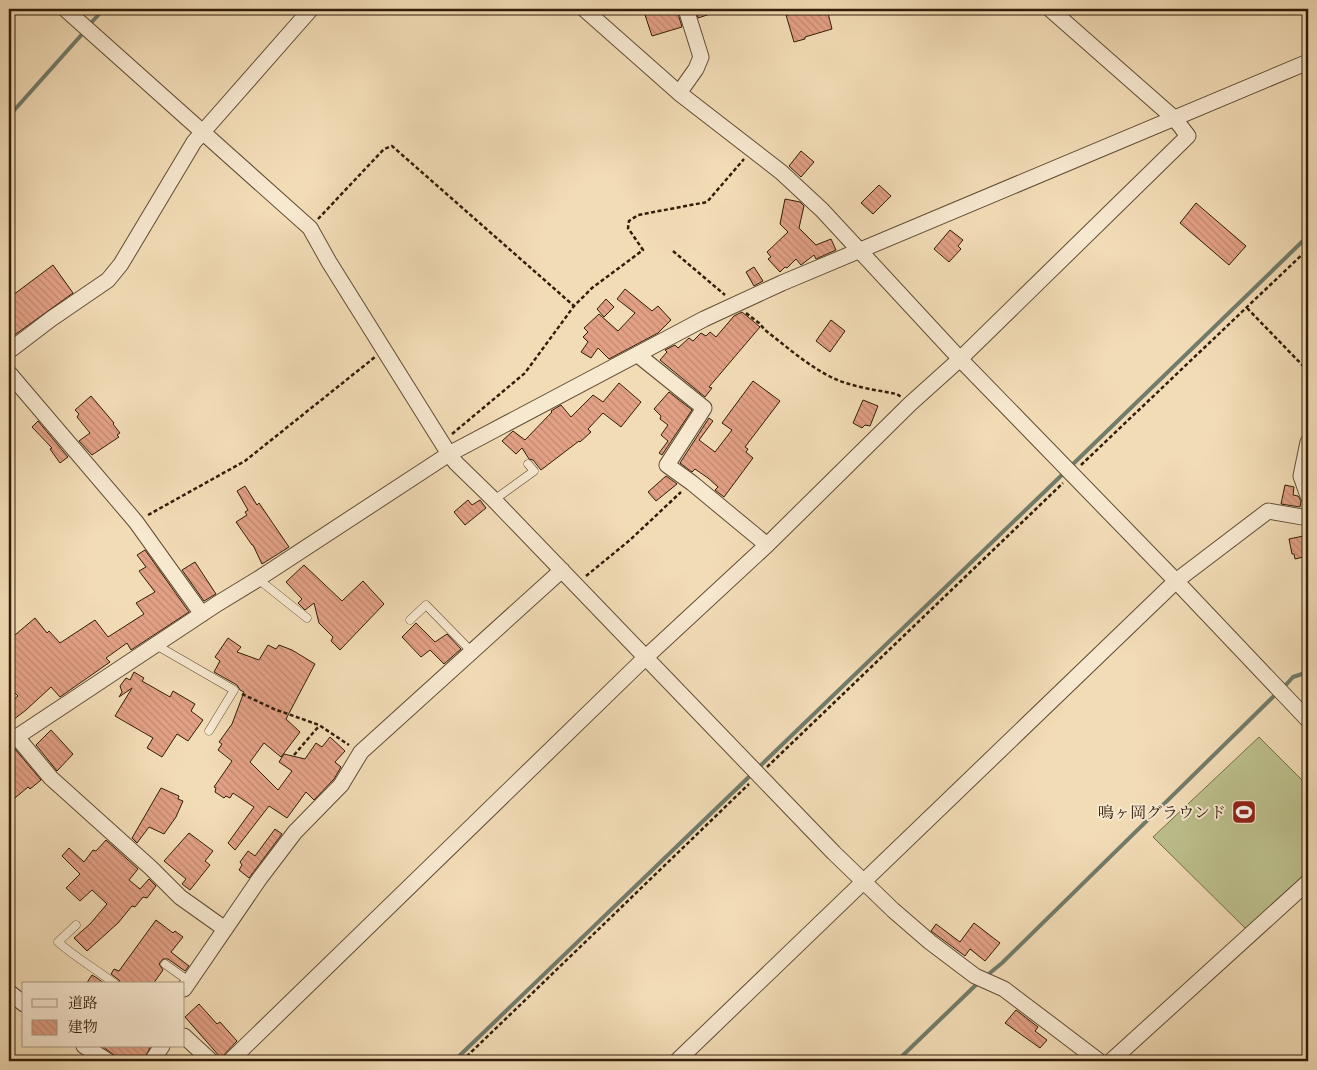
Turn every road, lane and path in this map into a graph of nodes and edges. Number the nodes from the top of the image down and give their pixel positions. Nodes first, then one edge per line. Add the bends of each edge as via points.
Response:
1 (64, 9) edge
2 (311, 9) edge
3 (584, 9) edge
4 (686, 9) edge
5 (1050, 9) edge
6 (1308, 62) edge
7 (679, 93) junction
8 (1175, 119) junction
9 (203, 131) junction
10 (752, 150) junction
11 (310, 228) junction
12 (1308, 249) edge
13 (673, 251) dead end
14 (859, 251) junction
15 (735, 304) junction
16 (574, 306) junction
17 (1247, 308) junction
18 (384, 350) junction
19 (9, 351) edge
20 (638, 355) junction
21 (960, 359) junction
22 (1308, 370) edge
23 (9, 373) edge
24 (910, 404) junction
25 (441, 441) junction
26 (1308, 442) edge
27 (449, 454) junction
28 (528, 464) dead end
29 (1072, 474) junction
30 (692, 483) junction
31 (1308, 496) edge
32 (494, 500) junction
33 (1308, 518) edge
34 (136, 522) junction
35 (767, 545) junction
36 (562, 570) junction
37 (258, 578) junction
38 (1176, 580) junction
39 (575, 584) junction
40 (202, 614) junction
41 (307, 618) dead end
42 (410, 620) dead end
43 (156, 645) junction
44 (472, 652) junction
45 (646, 657) junction
46 (234, 690) junction
47 (1308, 720) edge
48 (319, 726) junction
49 (209, 731) dead end
50 (13, 739) edge
51 (361, 752) junction
52 (294, 755) dead end
53 (759, 775) junction
54 (863, 881) junction
55 (1308, 882) edge
56 (76, 925) dead end
57 (225, 930) junction
58 (165, 964) dead end
59 (113, 982) edge
60 (183, 982) edge
61 (187, 986) edge
62 (9, 992) edge
63 (22, 1002) edge
64 (185, 1037) edge
65 (87, 1048) edge
66 (161, 1048) edge
67 (108, 1061) edge
68 (152, 1061) edge
69 (211, 1061) edge
70 (230, 1061) edge
71 (462, 1061) edge
72 (677, 1061) edge
73 (1098, 1061) edge
74 (1111, 1061) edge

1 - 9 street
2 - 9 street
3 - 7 street
4 - 7 street via 701,57
5 - 8 street
6 - 8 street
7 - 10 street
8 - 14 street
8 - 21 street via 1188,136
9 - 11 street
9 - 19 street via 108,280
10 - 14 street via 822,210
10 - 16 path via 707,202 638,215 629,221 628,228 643,250 592,288
11 - 16 path via 384,149 392,146
11 - 18 street
12 - 17 path
13 - 15 path
14 - 15 street
14 - 21 street
15 - 20 street
15 - 24 path via 818,370 855,385 897,394
16 - 25 path via 525,373
17 - 22 path
17 - 29 path
18 - 25 street
18 - 34 path via 245,461
20 - 27 street
20 - 30 street via 704,408 667,465
21 - 24 street
21 - 29 street
23 - 34 street
24 - 35 street
25 - 27 street
26 - 31 street via 1301,476
27 - 32 street
27 - 37 street
28 - 32 lane via 534,471
29 - 38 street
29 - 53 path
30 - 35 street
30 - 39 path via 630,540
32 - 36 street
33 - 38 street via 1268,511
34 - 40 street
35 - 45 street
36 - 39 street
36 - 44 street
37 - 40 street
37 - 41 lane
38 - 47 street
38 - 54 street
39 - 45 street
40 - 43 street
42 - 44 lane via 426,605
43 - 46 lane
43 - 50 street
44 - 51 street
45 - 53 street
45 - 70 street
46 - 48 path
46 - 49 lane
48 - 51 path
48 - 52 path
50 - 57 street via 180,897
51 - 57 street via 341,785 295,832
53 - 54 street
53 - 71 path
54 - 72 street
54 - 73 street via 930,942 975,976 1004,988
55 - 74 street
56 - 59 lane via 58,942
57 - 61 street
58 - 60 lane
62 - 63 street
64 - 69 street
65 - 67 street
66 - 68 street

